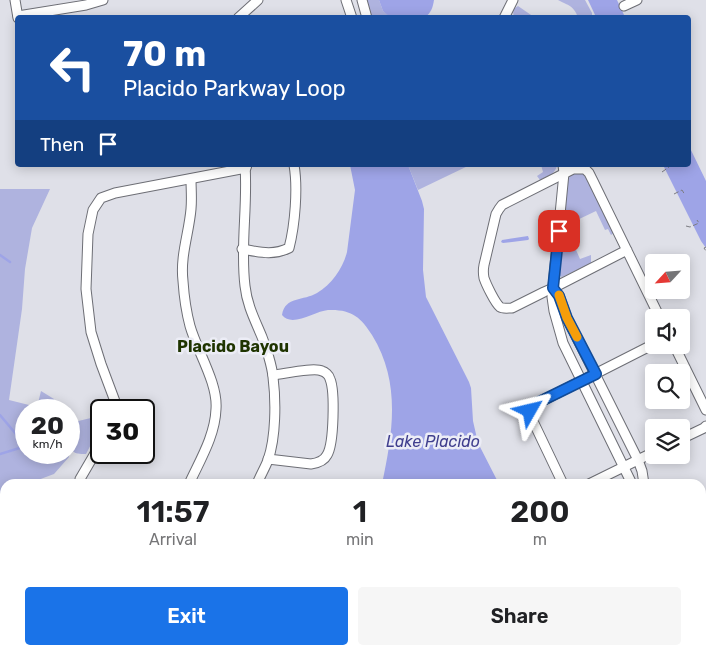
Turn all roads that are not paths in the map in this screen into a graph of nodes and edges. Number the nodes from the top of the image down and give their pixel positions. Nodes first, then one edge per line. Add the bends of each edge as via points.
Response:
1 (15, 0) edge
2 (103, 0) edge
3 (258, 0) edge
4 (346, 0) edge
5 (362, 0) edge
6 (513, 0) edge
7 (637, 0) edge
8 (624, 6) dead end
9 (18, 15) edge
10 (29, 15) edge
11 (241, 15) edge
12 (351, 15) edge
13 (366, 15) edge
14 (506, 15) edge
15 (242, 167) edge
16 (246, 167) edge
17 (294, 167) edge
18 (564, 169) edge
19 (191, 179) junction
20 (242, 249) junction
21 (627, 250) junction
22 (553, 288) junction
23 (656, 309) edge
24 (645, 349) edge
25 (678, 354) edge
26 (596, 374) junction
27 (273, 375) junction
28 (582, 381) junction
29 (114, 399) edge
30 (706, 410) edge
31 (706, 426) edge
32 (690, 434) edge
33 (645, 456) edge
34 (268, 459) junction
35 (638, 460) junction
36 (90, 461) edge
37 (624, 467) junction
38 (80, 479) edge
39 (191, 479) edge
40 (258, 479) edge
41 (561, 479) edge
42 (599, 479) edge
43 (630, 479) edge
44 (643, 479) edge

1 - 9 street
2 - 10 street
3 - 11 street
4 - 12 street
5 - 13 street
6 - 14 street
7 - 8 street
15 - 19 street
16 - 20 street
17 - 20 street via 293,234 289,248 274,253
18 - 21 street via 585,169 589,173
18 - 22 street
18 - 22 street via 498,209 484,265 485,279 495,301 506,309
19 - 29 street via 114,193 101,198 93,210 88,234 86,289 91,332
19 - 39 street via 191,209 182,278 190,327 213,386 216,408 214,426
20 - 27 street via 249,307
21 - 22 street
21 - 23 street
22 - 26 street
22 - 28 street via 558,328
24 - 26 street
25 - 30 street
26 - 28 street
26 - 35 street
27 - 34 street via 274,437
27 - 34 street via 318,369 325,372 330,379 332,436 328,454 318,463
28 - 37 street
28 - 41 street via 535,404 530,411
31 - 32 street
33 - 35 street
34 - 40 street
35 - 37 street
35 - 44 street
36 - 38 street
37 - 42 street
37 - 43 street

